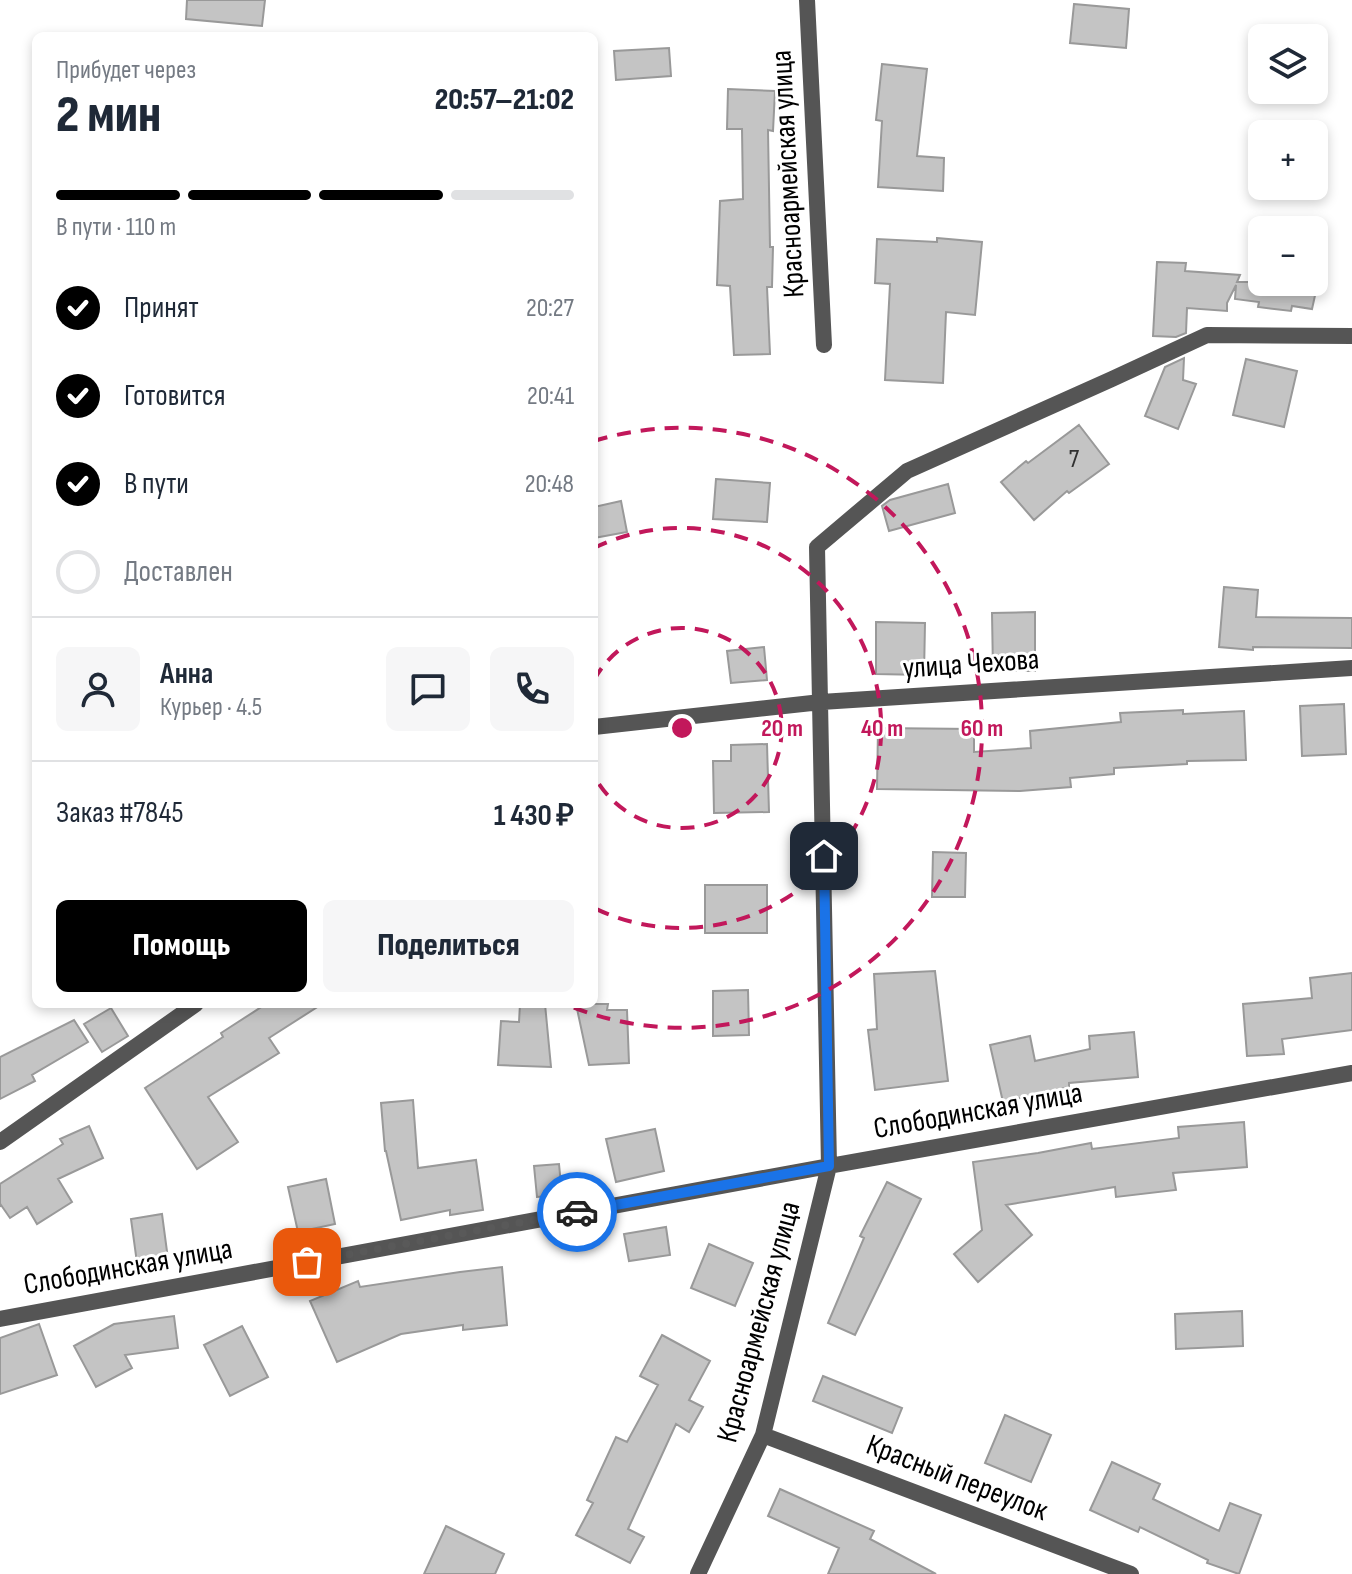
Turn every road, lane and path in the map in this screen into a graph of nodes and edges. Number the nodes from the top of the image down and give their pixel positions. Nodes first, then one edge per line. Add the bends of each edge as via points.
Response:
1 (807, 0) edge
2 (1352, 336) edge
3 (824, 345) dead end
4 (1352, 668) edge
5 (821, 702) junction
6 (598, 727) edge
7 (190, 1008) edge
8 (1352, 1073) edge
9 (0, 1142) edge
10 (829, 1166) junction
11 (0, 1319) edge
12 (763, 1435) junction
13 (698, 1574) edge
14 (1131, 1574) edge

1 - 3 street, Красноармейская улица
2 - 5 street, Красноармейская улица via 1207,335 907,471 817,547
4 - 5 street, улица Чехова
5 - 6 street, улица Чехова
5 - 10 street, Красноармейская улица
7 - 9 street
8 - 10 street, Слободинская улица
10 - 11 street, Слободинская улица
10 - 12 street, Красноармейская улица
12 - 13 street, Красноармейская улица
12 - 14 street, Красный переулок

